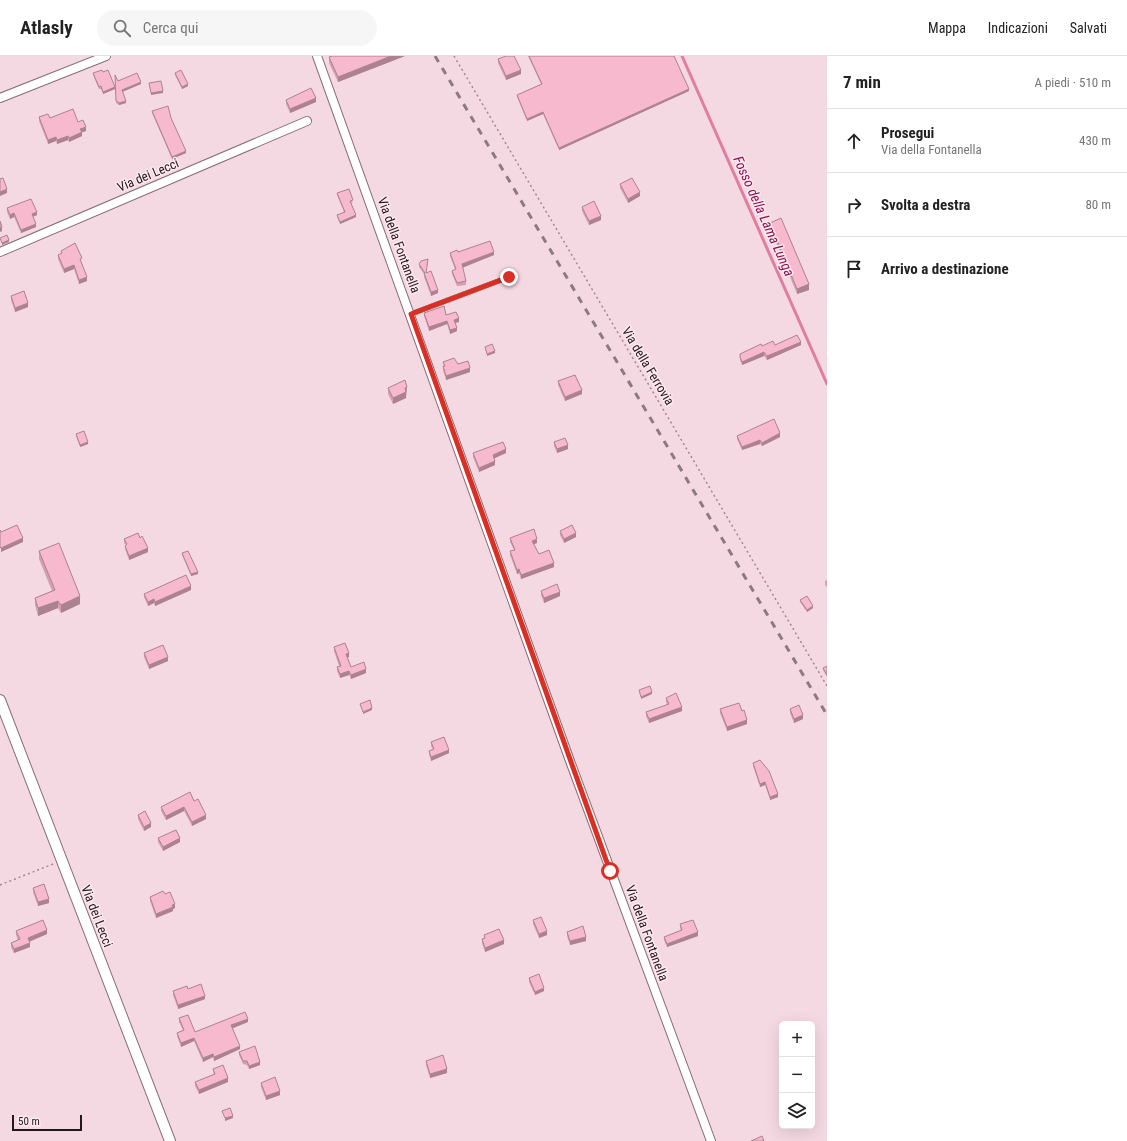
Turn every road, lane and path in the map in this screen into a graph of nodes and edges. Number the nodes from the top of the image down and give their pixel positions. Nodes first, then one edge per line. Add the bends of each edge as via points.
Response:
1 (106, 56) edge
2 (317, 56) edge
3 (454, 56) edge
4 (0, 98) edge
5 (307, 121) dead end
6 (0, 252) edge
7 (509, 277) dead end
8 (411, 314) junction
9 (827, 686) edge
10 (0, 700) edge
11 (62, 861) junction
12 (0, 885) edge
13 (170, 1141) edge
14 (711, 1141) edge

1 - 4 street
2 - 8 street, Via della Fontanella
3 - 9 path, Via della Ferrovia
5 - 6 street, Via dei Lecci
7 - 8 lane
8 - 14 street, Via della Fontanella via 570,761
10 - 11 street, Via dei Lecci
11 - 12 path
11 - 13 street, Via dei Lecci

